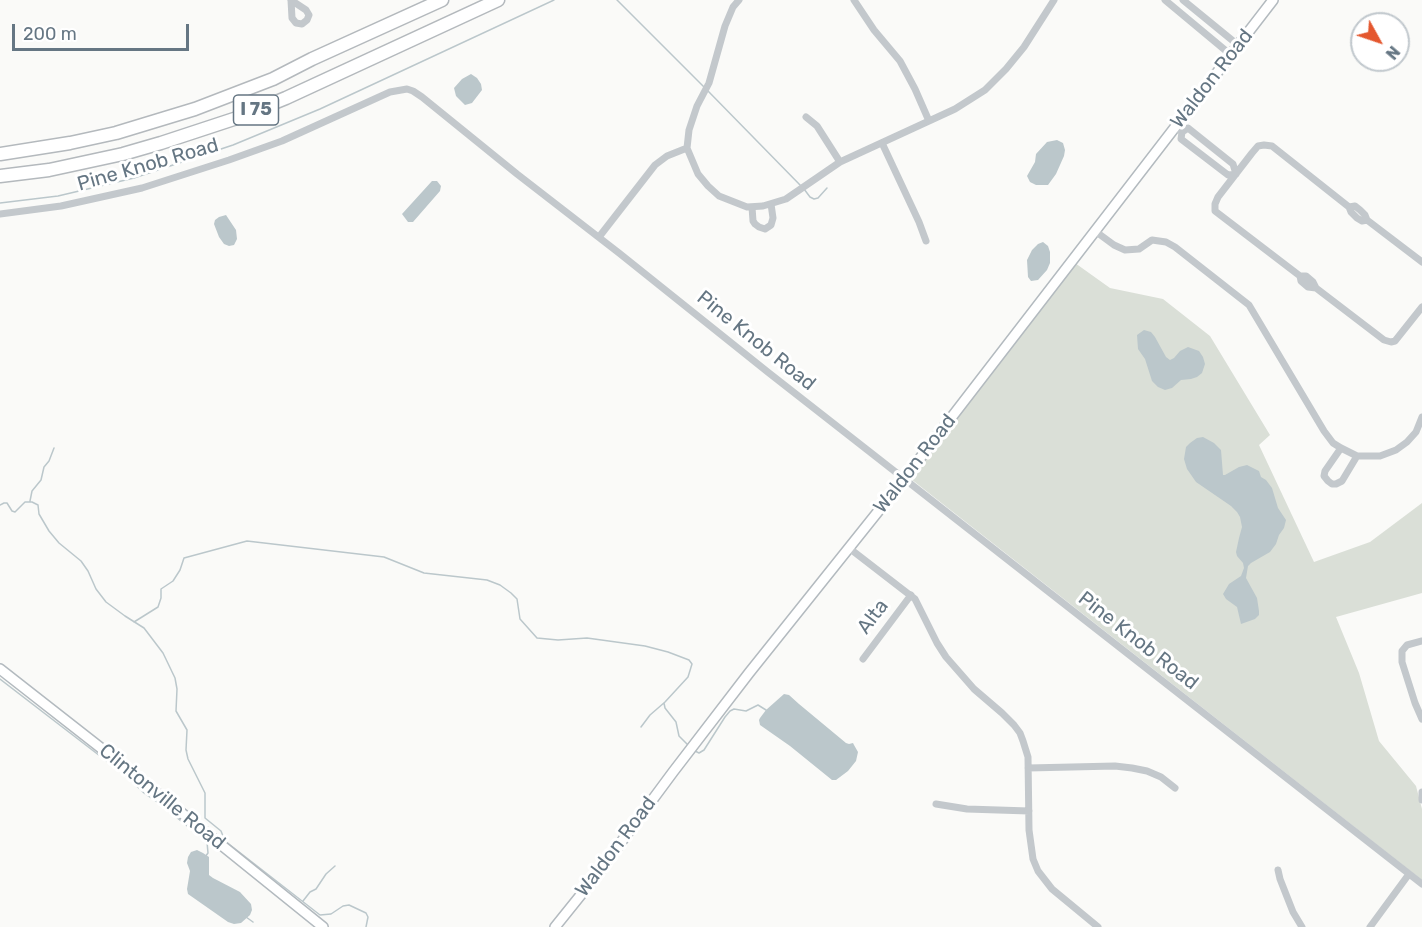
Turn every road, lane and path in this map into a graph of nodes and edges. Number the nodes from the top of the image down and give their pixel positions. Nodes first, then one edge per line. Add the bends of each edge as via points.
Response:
1 (442, 0) edge
2 (498, 0) edge
3 (739, 0) edge
4 (854, 0) edge
5 (1054, 0) edge
6 (1165, 0) edge
7 (1183, 0) edge
8 (1274, 0) edge
9 (1176, 9) junction
10 (1238, 45) junction
11 (1231, 55) junction
12 (806, 117) dead end
13 (929, 122) junction
14 (1179, 129) junction
15 (882, 142) junction
16 (687, 148) junction
17 (0, 154) edge
18 (840, 162) junction
19 (1236, 174) junction
20 (0, 176) edge
21 (771, 204) junction
22 (752, 207) junction
23 (0, 214) edge
24 (1095, 231) junction
25 (599, 237) junction
26 (926, 242) dead end
27 (1422, 262) edge
28 (1422, 308) edge
29 (1422, 417) edge
30 (1341, 448) junction
31 (1358, 456) junction
32 (904, 479) junction
33 (849, 548) junction
34 (910, 595) junction
35 (1422, 641) edge
36 (863, 659) dead end
37 (0, 669) edge
38 (1422, 719) edge
39 (1028, 768) junction
40 (1175, 788) dead end
41 (1422, 792) edge
42 (1422, 800) edge
43 (936, 804) dead end
44 (1029, 811) junction
45 (1278, 870) dead end
46 (1409, 874) junction
47 (1422, 884) edge
48 (323, 927) edge
49 (555, 927) edge
50 (1098, 927) edge
51 (1302, 927) edge
52 (1370, 927) edge

1 - 17 highway, I 75 via 273,79 195,109 116,133
2 - 20 highway, I 75 via 237,118 123,154
3 - 16 street via 725,26 709,83 697,105
4 - 13 street via 900,61
5 - 13 street via 1023,47 985,90
6 - 9 street
7 - 9 street
7 - 10 street
8 - 10 street, Waldon Road
9 - 11 street
10 - 11 street, Waldon Road
11 - 14 street, Waldon Road
12 - 18 street via 817,126
13 - 15 street
14 - 19 street via 1188,128 1233,164
14 - 19 street via 1181,139 1228,175
14 - 24 street, Waldon Road
15 - 18 street
15 - 26 street
16 - 22 street via 698,174 719,196
16 - 25 street via 655,165
18 - 21 street via 786,199
19 - 27 street via 1257,146 1272,146 1349,207 1355,206 1367,220
19 - 28 street via 1218,197 1215,211 1300,276 1308,287 1316,288 1391,342
21 - 22 street
21 - 22 street via 773,219 765,229 753,221
23 - 25 street, Pine Knob Road via 62,206 142,188 282,141 390,92 407,89
24 - 30 street via 1125,250 1139,249 1152,240 1166,242 1249,305 1324,431
24 - 32 street, Waldon Road
25 - 32 street, Pine Knob Road
29 - 31 street via 1416,432 1396,450 1380,456
30 - 31 street
30 - 31 street via 1325,471 1324,476 1332,484 1342,480
32 - 33 street, Waldon Road
32 - 46 street, Pine Knob Road
33 - 34 street
33 - 49 street, Waldon Road
34 - 36 street, Alta
34 - 39 street via 946,657 1020,733
35 - 38 street via 1407,645 1402,651 1402,662
37 - 48 street, Clintonville Road
39 - 40 street via 1132,768 1161,777
39 - 44 street
41 - 42 street
43 - 44 street
44 - 50 street via 1030,845 1038,871 1052,889
45 - 51 street
46 - 47 street, Pine Knob Road
46 - 52 street

